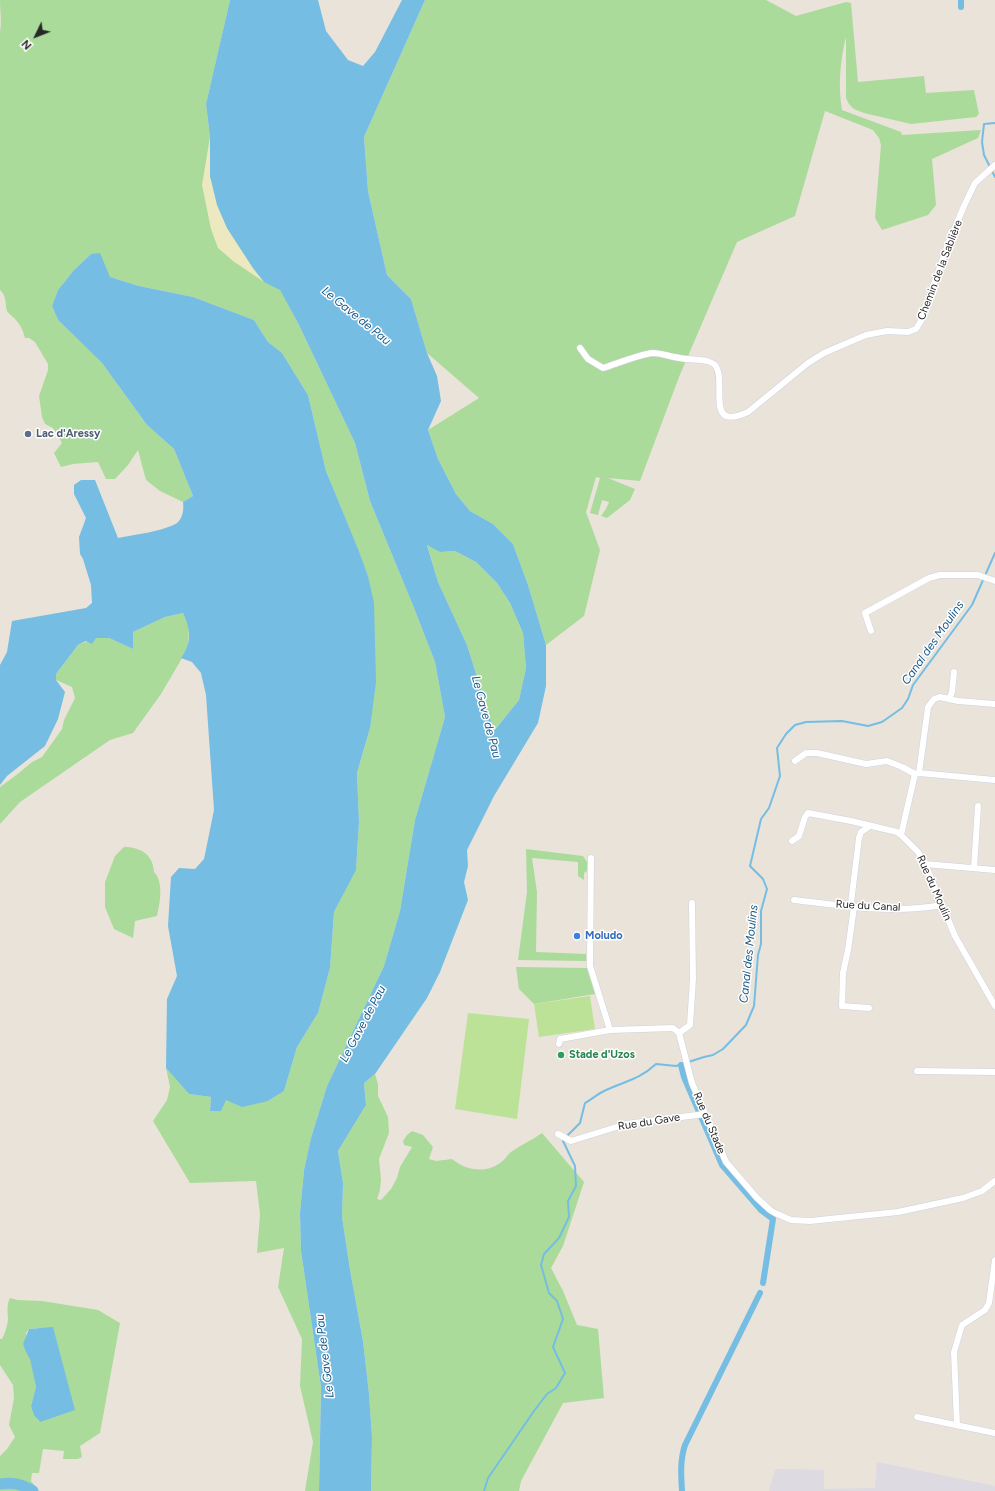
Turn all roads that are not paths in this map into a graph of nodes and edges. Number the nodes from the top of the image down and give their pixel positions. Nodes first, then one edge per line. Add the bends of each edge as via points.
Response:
1 (992, 168) edge
2 (580, 348) dead end
3 (995, 582) edge
4 (871, 631) dead end
5 (954, 672) dead end
6 (949, 699) junction
7 (995, 704) edge
8 (795, 761) dead end
9 (917, 773) junction
10 (995, 780) edge
11 (978, 806) dead end
12 (853, 822) junction
13 (870, 826) junction
14 (860, 834) junction
15 (901, 835) junction
16 (792, 841) dead end
17 (591, 858) dead end
18 (925, 864) junction
19 (974, 868) junction
20 (995, 870) edge
21 (794, 900) dead end
22 (692, 903) dead end
23 (942, 906) junction
24 (854, 907) junction
25 (995, 1006) edge
26 (869, 1008) dead end
27 (610, 1030) junction
28 (679, 1033) junction
29 (559, 1044) dead end
30 (917, 1071) dead end
31 (995, 1072) edge
32 (701, 1114) junction
33 (561, 1135) dead end
34 (995, 1181) edge
35 (995, 1260) edge
36 (917, 1417) dead end
37 (957, 1425) junction
38 (995, 1433) edge

1 - 2 street, Chemin de la Sablière via 975,183 964,206 916,329 908,332 887,330 866,335 824,353 808,362 748,412 738,416 725,415 718,401 718,370 712,363 653,353 603,368 588,359
3 - 4 street via 978,575 940,575 929,578 865,613
5 - 6 street
6 - 7 street
6 - 9 street via 934,699 928,707
8 - 9 street via 806,753 817,753 866,764 887,761
9 - 10 street
9 - 15 street
11 - 19 street
12 - 13 street
12 - 14 street
12 - 16 street via 808,813 800,836
13 - 14 street
13 - 15 street
14 - 24 street via 851,903
15 - 18 street, Rue du Moulin via 918,852
17 - 27 street via 590,966
18 - 19 street
18 - 23 street, Rue du Moulin
19 - 20 street
21 - 24 street, Rue du Canal
22 - 28 street via 693,979 690,1025
23 - 24 street, Rue du Canal via 923,909
23 - 25 street, Rue du Moulin via 955,936
24 - 26 street via 843,973 842,1006
27 - 28 street via 673,1028
27 - 29 street via 560,1039
28 - 32 street, Rue du Stade
30 - 31 street
32 - 33 street, Rue du Gave via 626,1124 571,1141
32 - 34 street, Rue du Stade via 726,1162 756,1198 770,1210 792,1220 810,1221 898,1212 963,1198
35 - 37 street via 989,1303 985,1310 962,1325 954,1352
36 - 37 street
37 - 38 street

